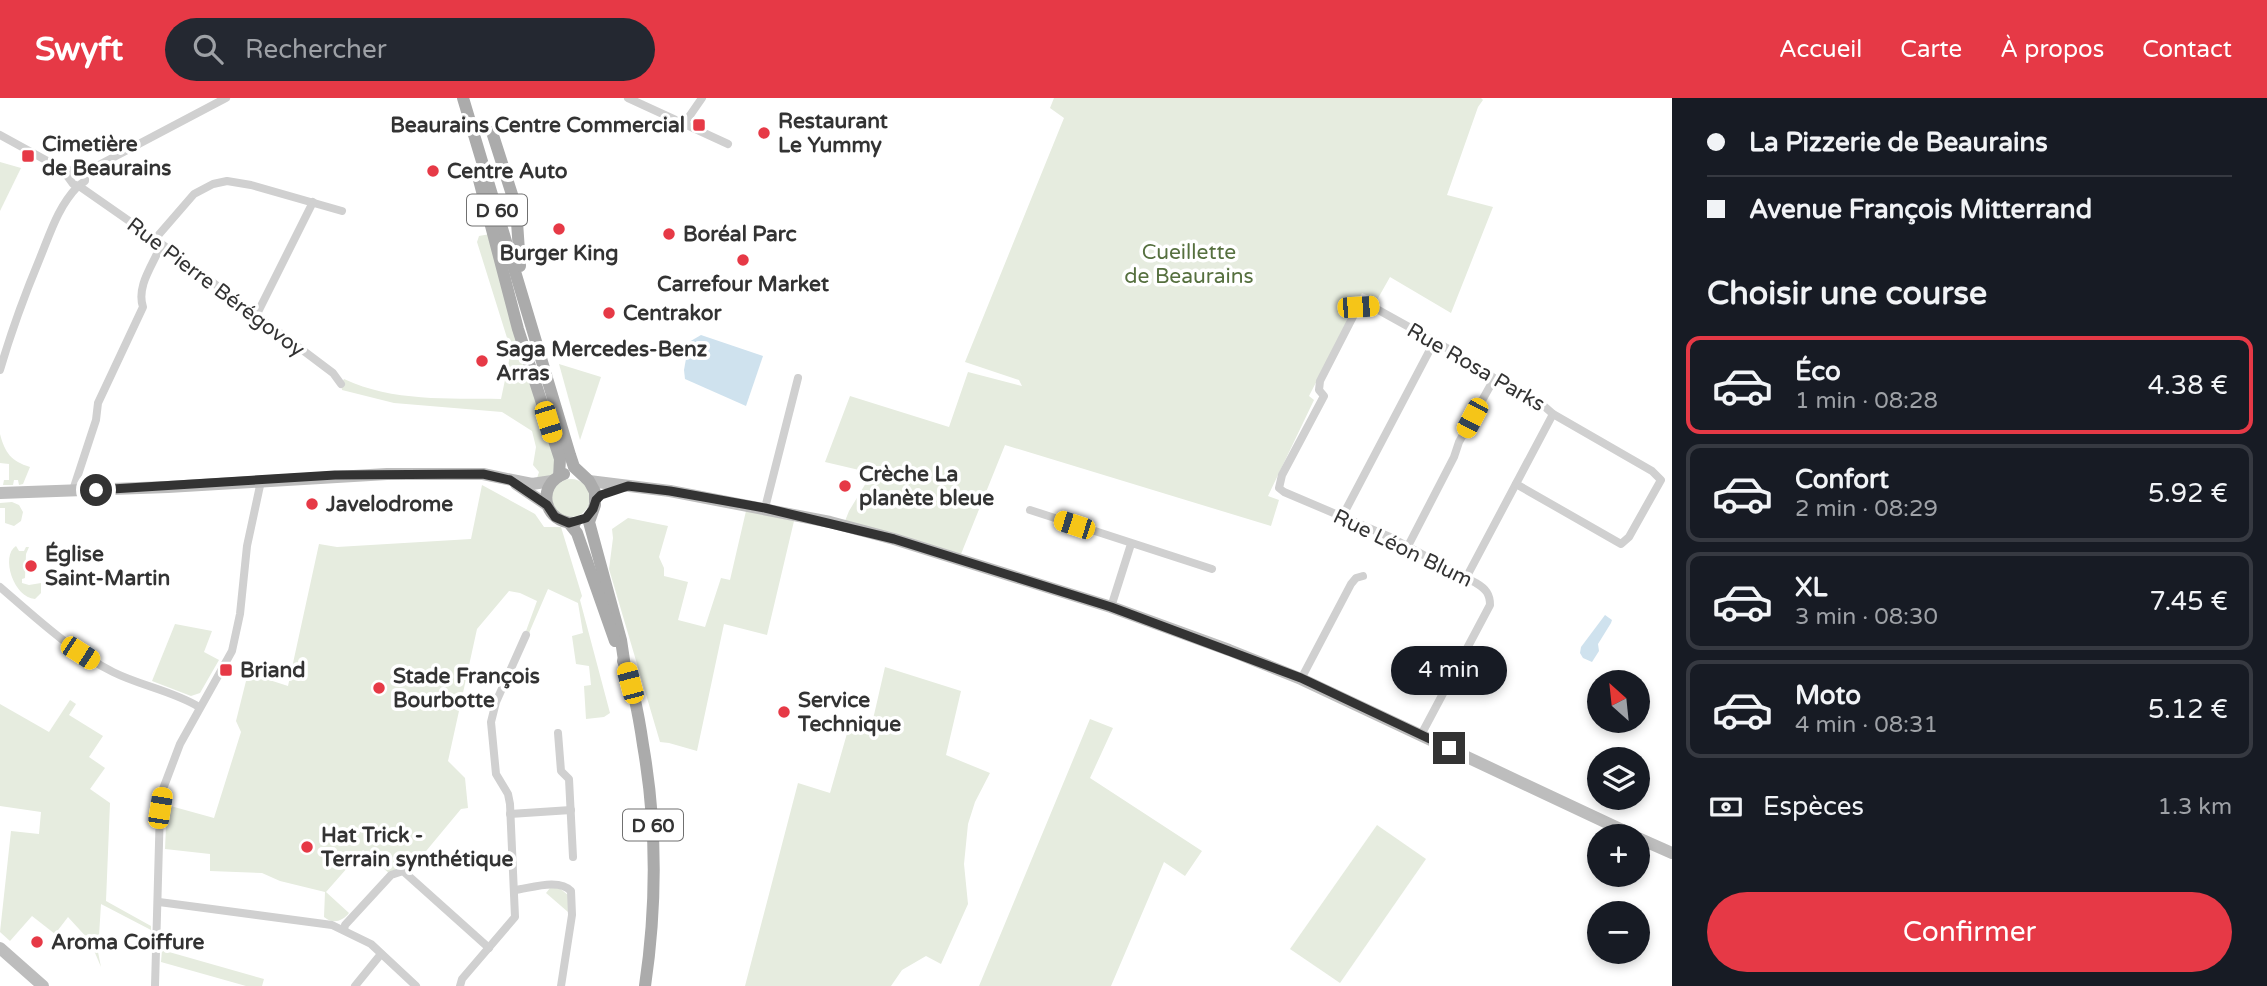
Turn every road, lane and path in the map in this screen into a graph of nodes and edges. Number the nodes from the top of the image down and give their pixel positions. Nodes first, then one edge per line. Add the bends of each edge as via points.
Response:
1 (226, 98) edge
2 (456, 98) edge
3 (463, 98) edge
4 (628, 98) edge
5 (702, 98) edge
6 (684, 124) junction
7 (492, 132) dead end
8 (0, 135) edge
9 (727, 144) dead end
10 (79, 180) junction
11 (313, 202) junction
12 (342, 211) dead end
13 (158, 242) junction
14 (256, 316) junction
15 (531, 321) junction
16 (1434, 342) junction
17 (0, 370) edge
18 (798, 377) dead end
19 (1494, 379) junction
20 (341, 384) dead end
21 (1553, 414) junction
22 (556, 478) junction
23 (585, 478) junction
24 (510, 480) junction
25 (261, 481) junction
26 (1516, 484) junction
27 (628, 486) junction
28 (73, 490) junction
29 (0, 492) edge
30 (1284, 492) joint
31 (596, 500) junction
32 (547, 505) junction
33 (765, 508) junction
34 (1030, 510) dead end
35 (590, 514) junction
36 (1342, 517) junction
37 (569, 523) junction
38 (1131, 544) junction
39 (1408, 546) junction
40 (1212, 569) dead end
41 (1363, 576) dead end
42 (1466, 578) junction
43 (0, 587) edge
44 (1111, 607) junction
45 (526, 635) dead end
46 (625, 667) junction
47 (1301, 678) junction
48 (199, 708) junction
49 (558, 733) dead end
50 (1421, 735) junction
51 (571, 810) junction
52 (510, 814) junction
53 (1608, 824) edge
54 (1650, 843) edge
55 (1672, 853) edge
56 (573, 857) dead end
57 (515, 890) junction
58 (159, 902) junction
59 (344, 930) junction
60 (0, 948) edge
61 (489, 948) junction
62 (382, 954) junction
63 (43, 986) edge
64 (155, 986) edge
65 (355, 986) edge
66 (416, 986) edge
67 (460, 986) edge
68 (561, 986) edge
69 (645, 986) edge

1 - 10 street
2 - 22 main road, D 60 via 518,329 560,458
3 - 15 main road, D 60
4 - 6 street
5 - 6 street
6 - 9 street
7 - 15 main road via 516,207 519,261
8 - 10 street
10 - 13 street, Rue Pierre Bérégovoy via 88,192
10 - 17 street via 55,219
11 - 12 street
11 - 13 street via 238,182 213,184 184,203
11 - 14 street
13 - 14 street, Rue Pierre Bérégovoy
13 - 28 street via 142,281 143,307 98,403
14 - 20 street, Rue Pierre Bérégovoy via 333,373
15 - 23 main road, D 60 via 574,467
16 - 19 street, Rue Rosa Parks
16 - 30 street, Rue Rosa Parks via 1373,307 1358,307 1320,381 1324,396 1282,475 1279,488
16 - 36 street
18 - 33 street
19 - 21 street, Rue Rosa Parks via 1537,400
19 - 39 street
21 - 26 street
21 - 26 street, Rue Rosa Parks via 1652,471 1660,483 1621,544
22 - 23 main road via 571,473
22 - 24 main road via 532,484
22 - 32 main road via 546,495
23 - 27 main road
23 - 31 main road via 594,488
24 - 25 main road via 483,474 431,473
24 - 32 main road
25 - 28 main road
25 - 48 street via 232,650
26 - 42 street
27 - 31 main road
27 - 33 main road
28 - 29 main road
30 - 36 street, Rue Léon Blum
31 - 35 main road
32 - 37 main road via 555,517
33 - 44 main road via 894,539
34 - 38 street
35 - 37 main road
35 - 46 main road, D 60
36 - 39 street, Rue Léon Blum
37 - 46 main road, D 60 via 577,533
38 - 40 street
38 - 44 street
39 - 42 street, Rue Léon Blum
41 - 47 street via 1351,584
42 - 50 street, Rue Léon Blum via 1485,588 1490,605
43 - 48 street via 66,643 110,671
44 - 47 main road
45 - 52 street via 491,722 496,774 508,794
46 - 69 main road, D 60 via 642,735 653,816 653,917
47 - 50 main road
48 - 58 street via 163,789
49 - 51 street
50 - 53 main road
51 - 52 street
51 - 56 street
52 - 57 street
54 - 55 main road
57 - 61 street via 515,917
57 - 68 street via 559,884 571,891 572,915
58 - 59 street via 319,922
58 - 64 street
59 - 61 street via 391,875 403,871
59 - 62 street
60 - 63 main road
61 - 67 street
62 - 65 street
62 - 66 street

